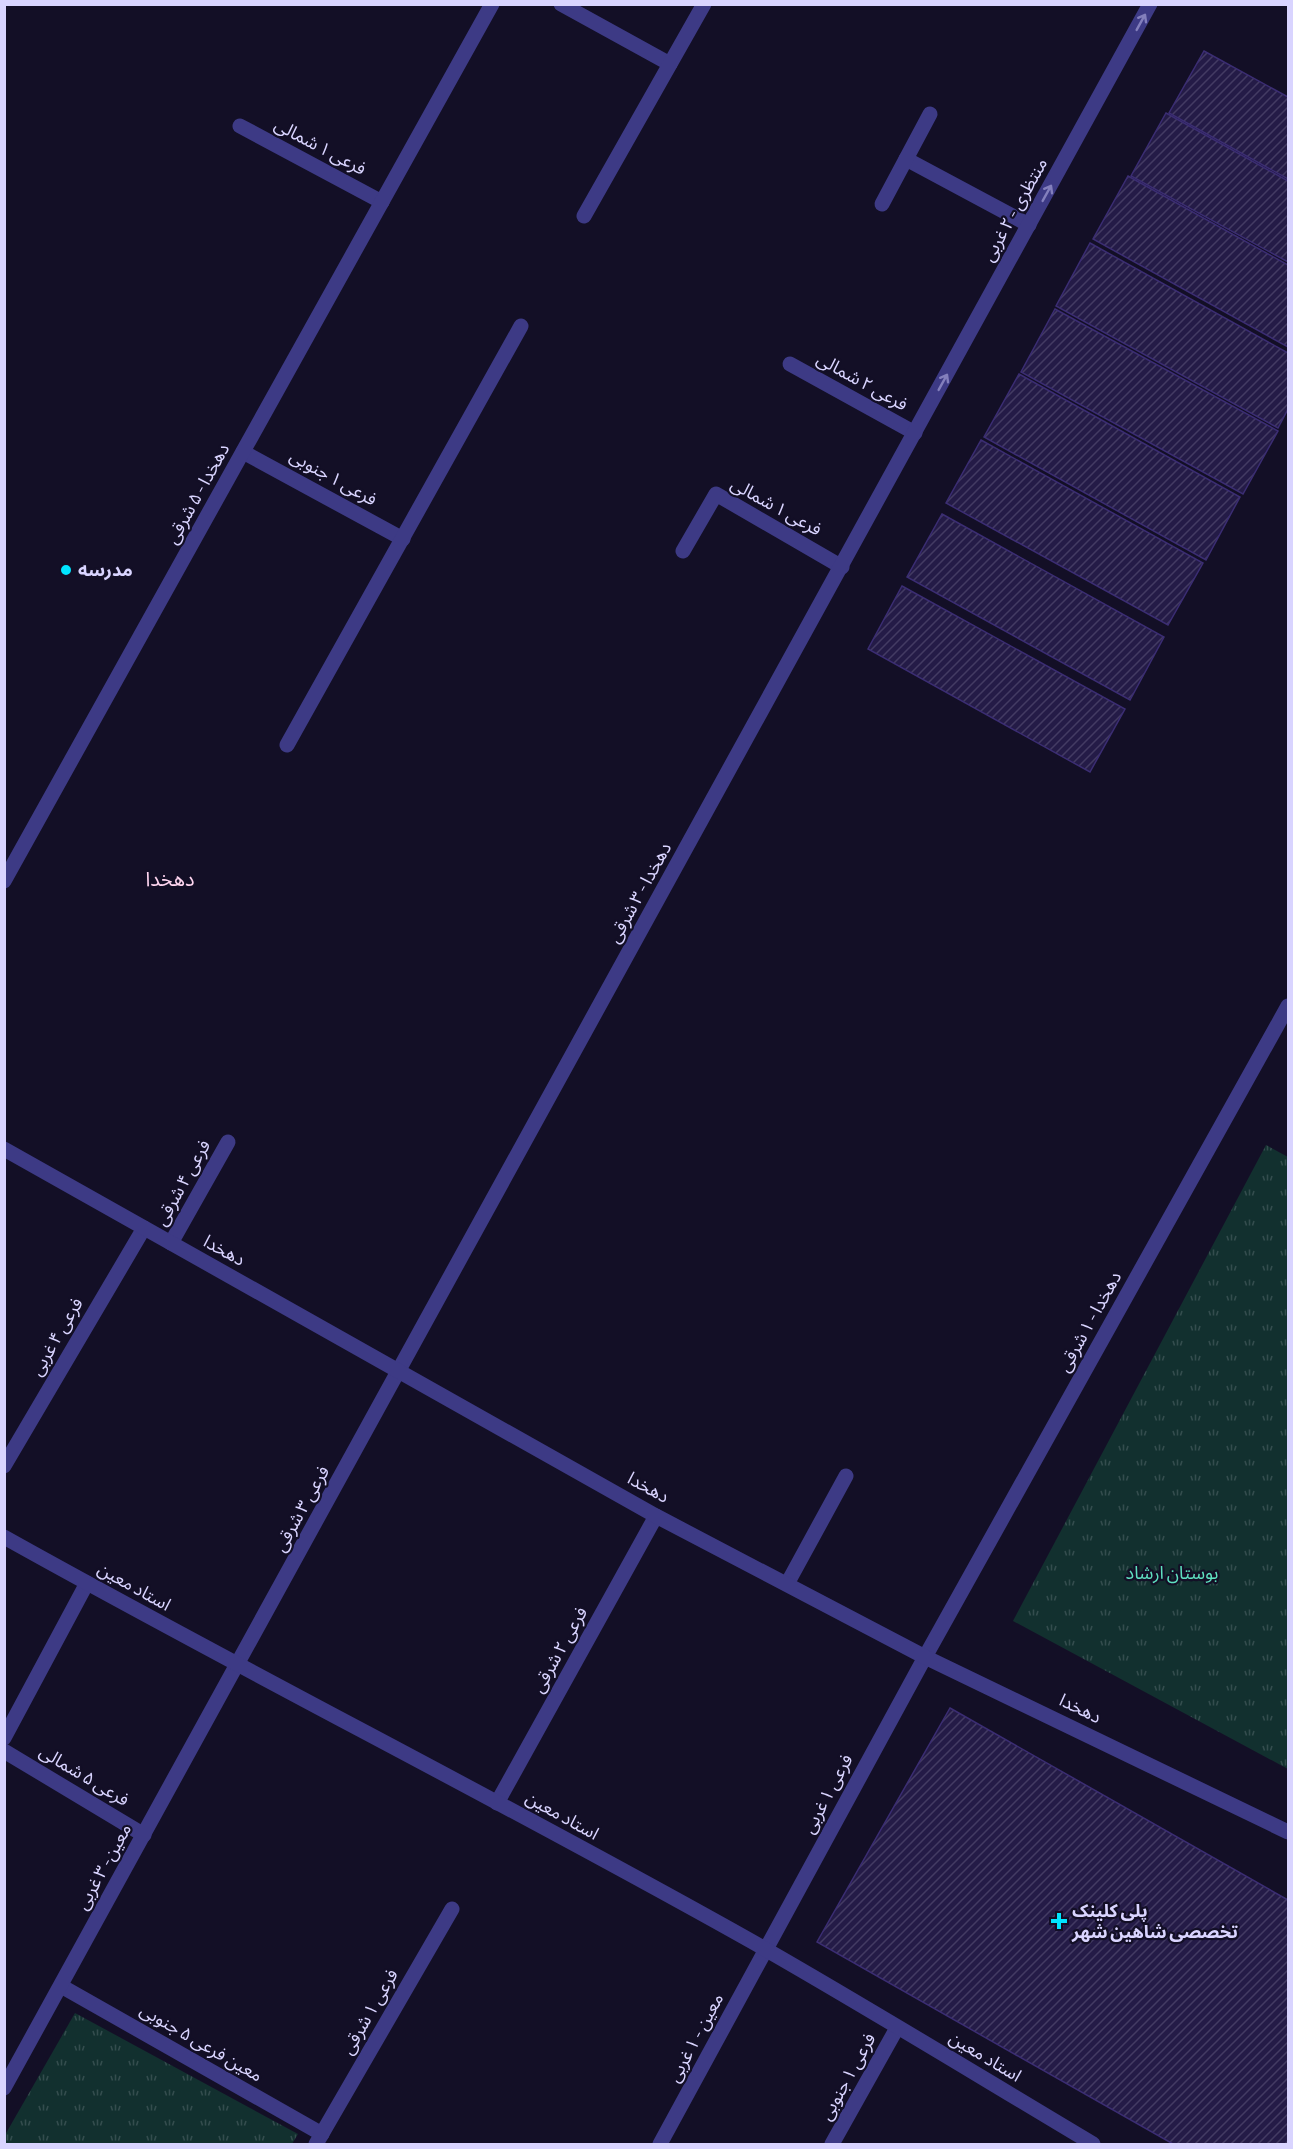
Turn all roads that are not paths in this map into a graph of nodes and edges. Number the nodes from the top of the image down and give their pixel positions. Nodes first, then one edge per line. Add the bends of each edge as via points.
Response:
1 (492, 4) edge
2 (561, 4) edge
3 (704, 4) edge
4 (1150, 4) edge
5 (670, 64) junction
6 (930, 114) dead end
7 (240, 126) dead end
8 (906, 159) junction
9 (382, 202) junction
10 (882, 204) dead end
11 (584, 216) dead end
12 (1029, 225) junction
13 (521, 326) dead end
14 (790, 364) dead end
15 (915, 433) junction
16 (243, 452) junction
17 (403, 539) junction
18 (683, 551) dead end
19 (842, 567) junction
20 (287, 745) dead end
21 (4, 881) edge
22 (1288, 1006) edge
23 (228, 1142) dead end
24 (4, 1149) edge
25 (144, 1228) junction
26 (171, 1243) junction
27 (400, 1371) junction
28 (4, 1466) edge
29 (846, 1476) dead end
30 (656, 1516) junction
31 (4, 1537) edge
32 (87, 1583) junction
33 (787, 1584) junction
34 (925, 1656) junction
35 (237, 1666) junction
36 (4, 1738) edge
37 (4, 1751) edge
38 (497, 1803) junction
39 (1288, 1832) edge
40 (144, 1835) junction
41 (452, 1909) dead end
42 (765, 1949) junction
43 (61, 1986) junction
44 (897, 2028) junction
45 (4, 2088) edge
46 (319, 2139) edge
47 (660, 2145) edge
48 (832, 2145) edge
49 (1093, 2145) edge

1 - 9 street, دهخدا - ۵ شرقی
2 - 5 street
3 - 5 street
12 -> 4 street, منتظری - ۲ غربی
5 - 11 street
6 - 8 street
7 - 9 street, فرعی ۱ شمالی
8 - 10 street
8 - 12 street
9 - 16 street, دهخدا - ۵ شرقی
15 -> 12 street, منتظری - ۲ غربی
13 - 17 street
14 - 15 street, فرعی ۲ شمالی
15 - 19 street, دهخدا - ۳ شرقی
16 - 17 street, فرعی ۱ جنوبی
16 - 21 street, دهخدا - ۵ شرقی
17 - 20 street
18 - 19 street, فرعی ۱ شمالی via 716,494
19 - 27 street, دهخدا - ۳ شرقی
22 - 34 street, دهخدا - ۱ شرقی
23 - 26 street, فرعی ۴ شرقی
24 - 25 street, دهخدا
25 - 26 street, دهخدا
25 - 28 street, فرعی ۴ غربی
26 - 27 street, دهخدا
27 - 30 street, دهخدا
27 - 35 street, فرعی ۳ شرقی
29 - 33 street
30 - 33 street, دهخدا
30 - 38 street, فرعی ۲ شرقی
31 - 32 street, استاد معین
32 - 35 street, استاد معین
32 - 36 street
33 - 34 street, دهخدا
34 - 39 street, دهخدا
34 - 42 street, فرعی ۱ غربی
35 - 38 street, استاد معین
35 - 40 street, معین- ۳ غربی
37 - 40 street, فرعی ۵ شمالی
38 - 42 street, استاد معین
40 - 43 street, معین- ۳ غربی
41 - 46 street, فرعی ۱ شرقی
42 - 44 street, استاد معین
42 - 47 street, معین - ۱ غربی
43 - 45 street, معین- ۳ غربی
43 - 46 street, معین فرعی ۵ جنوبی
44 - 48 street, فرعی ۱ جنوبی
44 - 49 street, استاد معین

